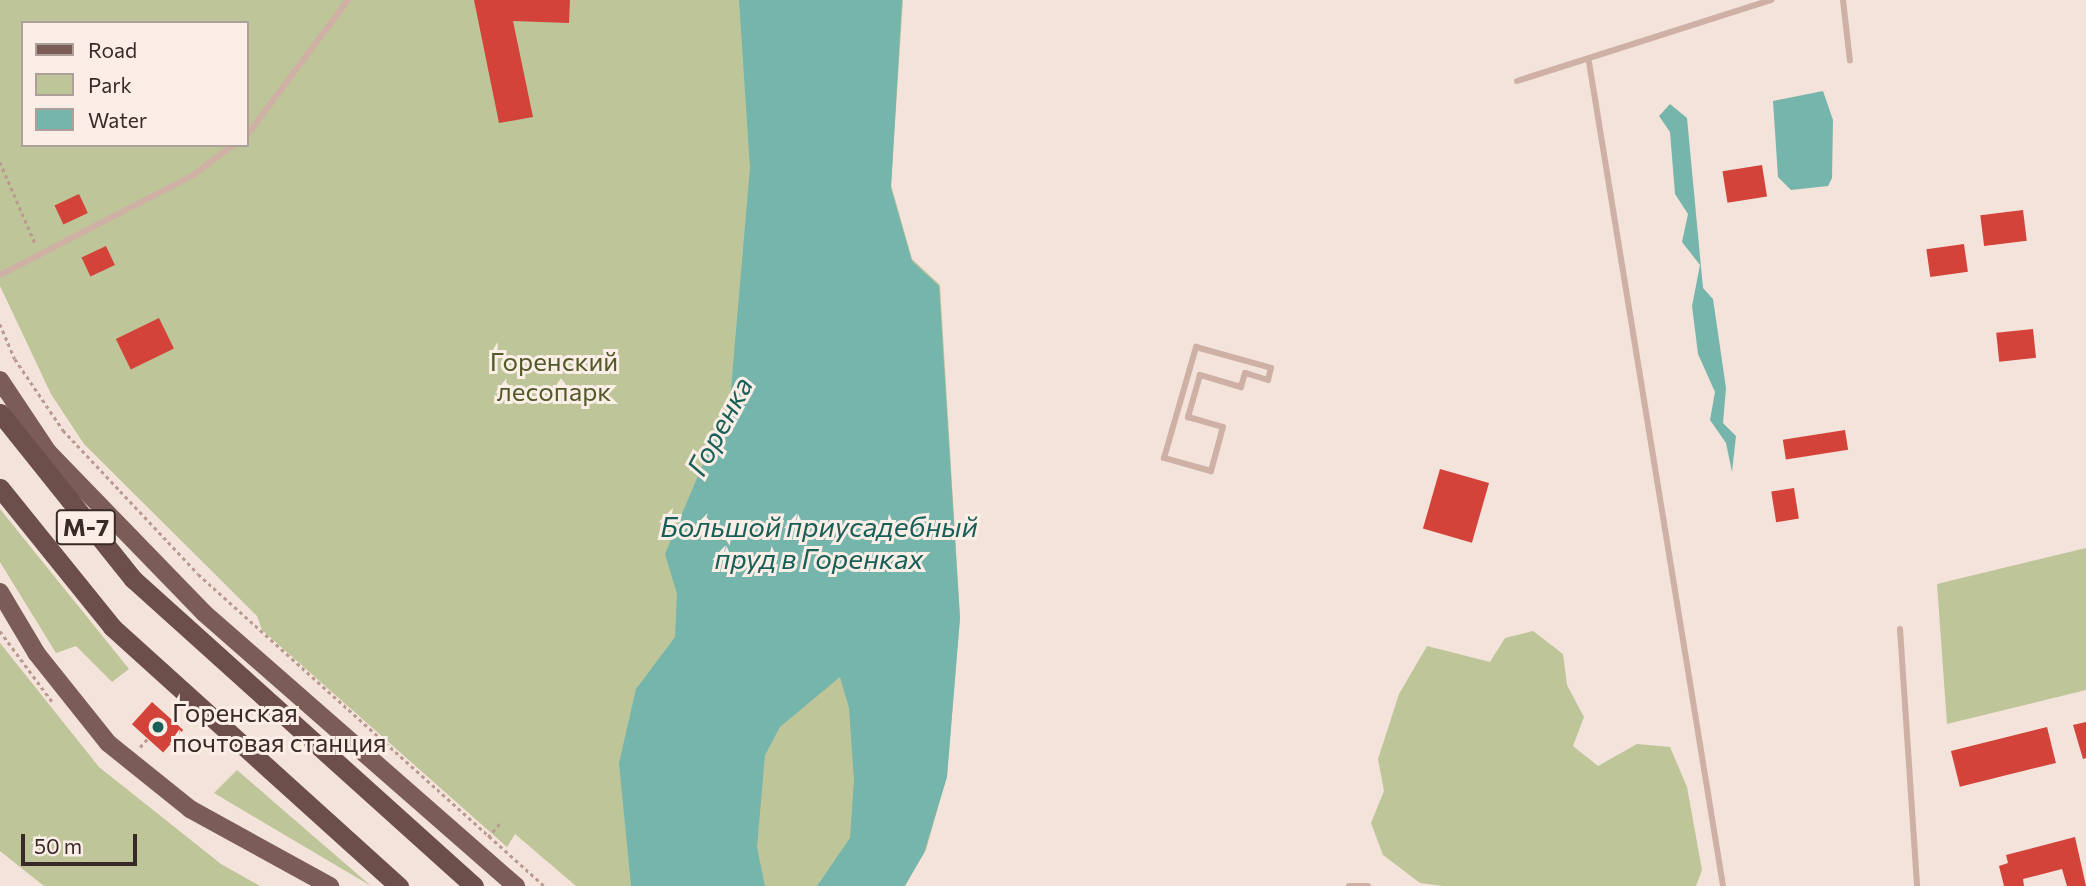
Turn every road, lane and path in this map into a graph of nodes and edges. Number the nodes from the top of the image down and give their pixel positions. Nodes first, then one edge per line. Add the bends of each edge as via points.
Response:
1 (348, 0) edge
2 (1771, 0) edge
3 (1843, 0) edge
4 (1850, 61) dead end
5 (1589, 62) junction
6 (1517, 81) dead end
7 (248, 134) edge
8 (230, 147) edge
9 (0, 162) edge
10 (40, 254) junction
11 (0, 275) edge
12 (0, 324) edge
13 (0, 380) edge
14 (0, 413) edge
15 (1164, 458) joint
16 (0, 488) edge
17 (0, 593) edge
18 (1900, 629) dead end
19 (501, 822) dead end
20 (488, 837) junction
21 (330, 886) edge
22 (398, 886) edge
23 (474, 886) edge
24 (516, 886) edge
25 (544, 886) edge
26 (1349, 886) edge
27 (1368, 886) edge
28 (1723, 886) edge
29 (1917, 886) edge

1 - 7 lane
2 - 5 lane
3 - 4 lane
5 - 6 lane
5 - 28 lane
8 - 10 lane via 192,176
9 - 10 path
10 - 11 lane
12 - 20 path via 15,359 63,430 114,487 264,639
13 - 24 main road via 48,452 204,612
14 - 23 highway, М-7 via 133,579
15 - 15 lane via 1211,471 1223,427 1188,417 1200,376 1241,387 1245,373 1268,380 1271,368 1196,347
16 - 22 highway, М-7 via 75,587 130,646
17 - 21 main road via 37,654 108,743 190,809
18 - 29 lane
19 - 20 path
20 - 25 path
26 - 27 lane

